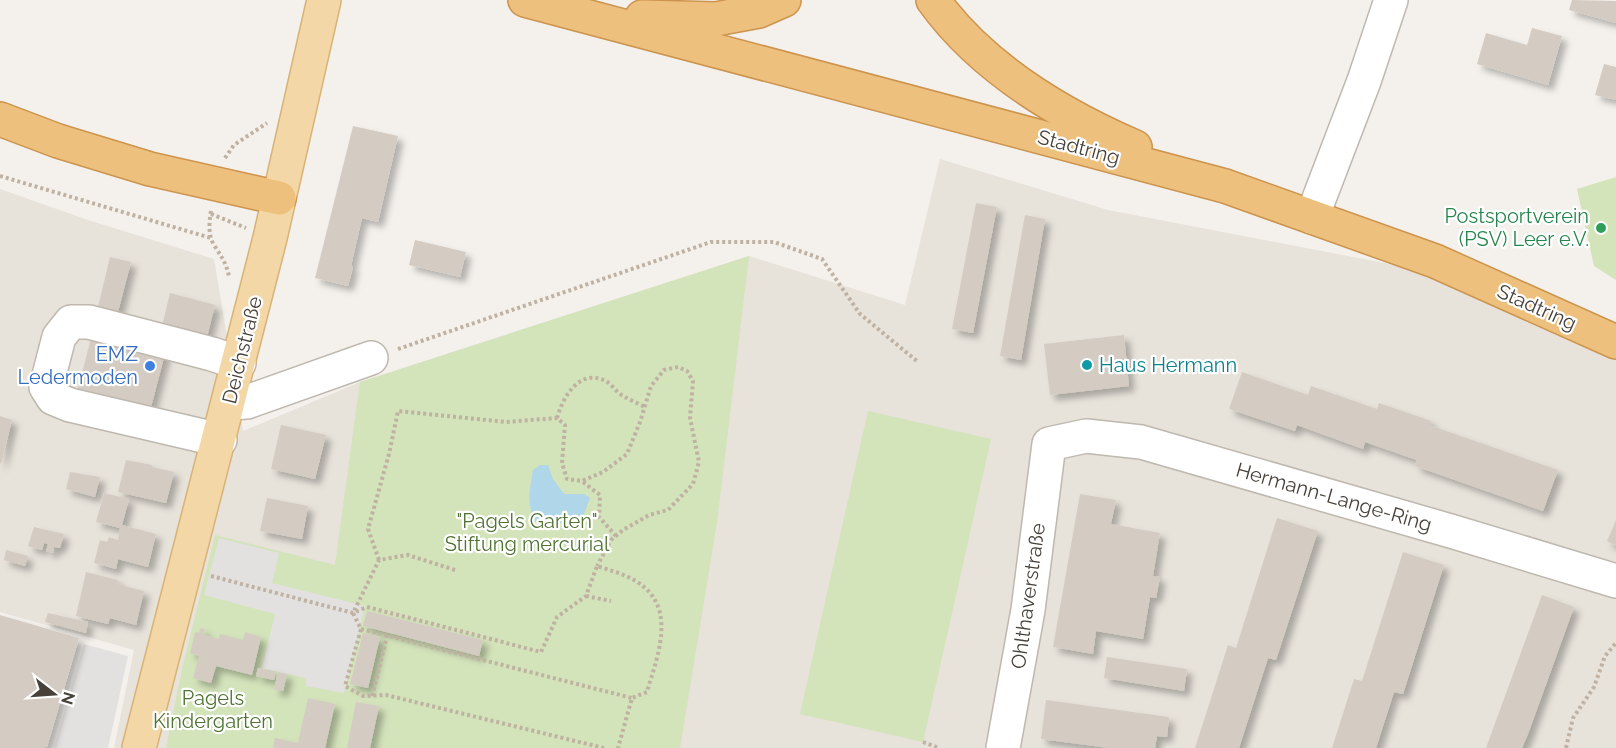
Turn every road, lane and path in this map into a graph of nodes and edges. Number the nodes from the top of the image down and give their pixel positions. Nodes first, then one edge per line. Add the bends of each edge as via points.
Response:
1 (324, 0) edge
2 (525, 0) edge
3 (784, 0) edge
4 (933, 0) edge
5 (1391, 0) edge
6 (589, 16) junction
7 (0, 119) edge
8 (0, 176) edge
9 (1225, 186) junction
10 (279, 198) junction
11 (1311, 217) junction
12 (211, 238) dead end
13 (1616, 342) edge
14 (371, 358) joint
15 (918, 362) dead end
16 (239, 363) junction
17 (229, 403) junction
18 (645, 407) junction
19 (557, 418) junction
20 (220, 440) junction
21 (1049, 444) joint
22 (582, 481) junction
23 (616, 536) junction
24 (379, 560) junction
25 (597, 566) junction
26 (184, 569) junction
27 (455, 570) dead end
28 (1616, 581) edge
29 (586, 596) junction
30 (611, 601) dead end
31 (353, 613) junction
32 (361, 629) junction
33 (387, 636) junction
34 (1616, 643) edge
35 (372, 696) junction
36 (632, 698) junction
37 (923, 742) dead end
38 (139, 748) edge
39 (604, 748) edge
40 (618, 748) edge
41 (939, 748) edge
42 (1003, 748) edge
43 (1566, 748) edge

1 - 10 main road, Deichstraße
2 - 6 highway, Stadtring
3 - 6 highway via 759,11 716,19
4 - 9 highway via 951,25 986,58 1039,97 1120,141
5 - 11 street
6 - 9 highway, Stadtring
7 - 10 highway via 150,170
8 - 12 path
9 - 11 highway, Stadtring
10 - 16 main road, Deichstraße
11 - 13 highway, Stadtring via 1435,261
14 - 15 path via 711,242 774,242 822,259 860,314
14 - 17 street via 247,402
16 - 17 main road, Deichstraße
16 - 20 street via 89,322 71,322 59,337 46,387 52,398 70,405
17 - 20 main road, Deichstraße
18 - 19 path via 605,381 588,379 573,386 561,403
18 - 22 path via 627,454 603,472
18 - 23 path via 651,386 664,370 678,367 687,371 693,381 690,418 699,462 693,484 668,510 637,521
19 - 22 path via 565,425 562,463 567,479
19 - 24 path via 506,422 398,411 368,529
20 - 26 main road, Deichstraße
21 - 28 street, Hermann-Lange-Ring via 1086,436 1141,442
21 - 42 street, Ohlthaverstraße via 1028,610
22 - 23 path via 600,495 598,518
23 - 25 path
24 - 27 path via 408,555
24 - 31 path
25 - 29 path
25 - 36 path via 645,587 654,599 662,623 647,692
26 - 31 path
26 - 38 main road, Deichstraße
29 - 30 path
29 - 31 path via 556,617 541,652 367,607
31 - 32 path
32 - 33 path
32 - 35 path via 345,686 363,696
33 - 35 path
33 - 36 path
34 - 43 path via 1605,656 1594,687 1573,718
35 - 39 path via 386,695
36 - 40 path
37 - 41 path

